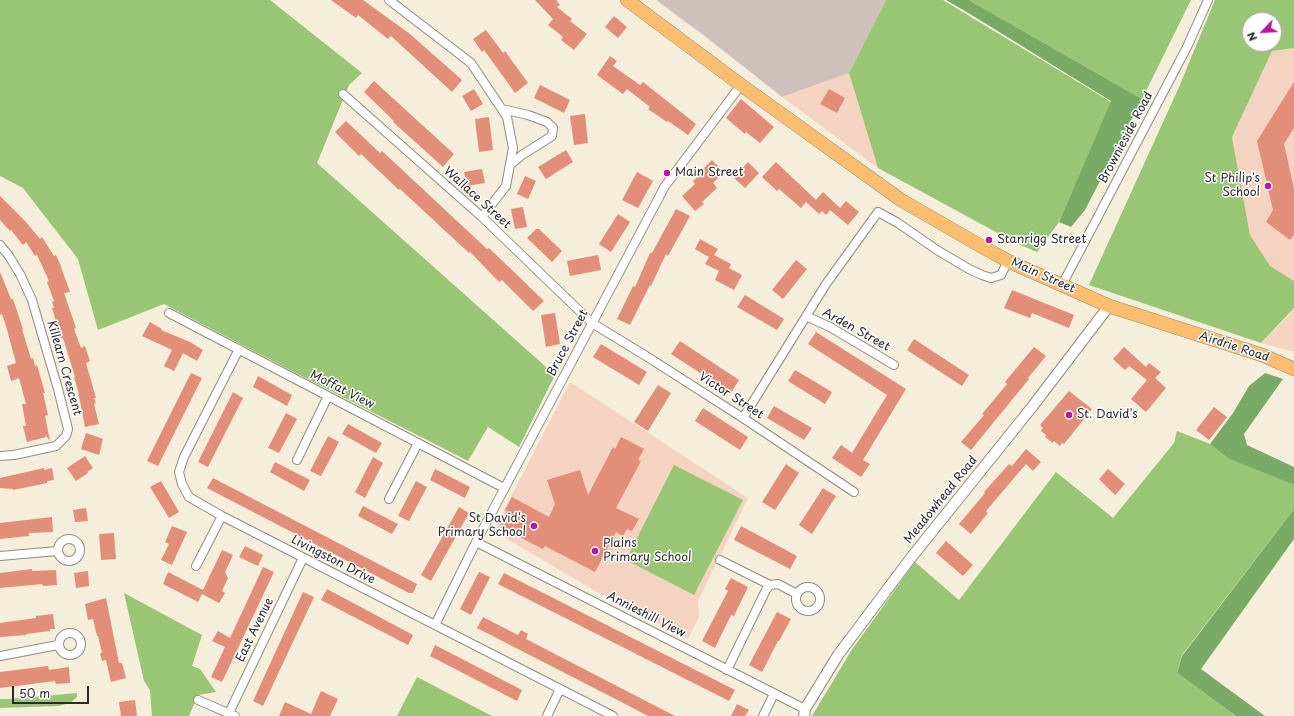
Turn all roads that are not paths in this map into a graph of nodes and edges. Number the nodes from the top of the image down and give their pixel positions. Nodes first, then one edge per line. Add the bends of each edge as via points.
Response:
1 (389, 0) edge
2 (627, 0) edge
3 (1208, 0) edge
4 (741, 85) junction
5 (343, 94) dead end
6 (502, 109) junction
7 (510, 165) junction
8 (482, 218) junction
9 (0, 245) edge
10 (1008, 261) junction
11 (1062, 285) junction
12 (1109, 306) junction
13 (169, 313) dead end
14 (806, 316) junction
15 (592, 323) junction
16 (1174, 327) joint
17 (239, 350) junction
18 (894, 365) dead end
19 (1294, 369) edge
20 (328, 396) junction
21 (743, 418) junction
22 (418, 443) junction
23 (0, 456) edge
24 (297, 460) dead end
25 (504, 488) junction
26 (854, 492) dead end
27 (389, 499) dead end
28 (222, 516) junction
29 (476, 542) junction
30 (57, 551) dead end
31 (0, 556) edge
32 (303, 558) junction
33 (720, 560) dead end
34 (196, 566) dead end
35 (770, 585) junction
36 (797, 594) dead end
37 (435, 625) junction
38 (58, 645) dead end
39 (0, 656) edge
40 (727, 670) junction
41 (560, 689) junction
42 (774, 694) junction
43 (198, 700) dead end
44 (804, 713) edge
45 (232, 715) edge
46 (547, 716) edge
47 (613, 716) edge
48 (763, 716) edge

1 - 6 street via 471,63
2 - 4 main road, Main Street
3 - 11 street, Brownieside Road via 1187,47
4 - 10 main road, Main Street via 901,200
4 - 15 street, Bruce Street via 665,186
5 - 8 street, Wallace Street
6 - 7 street via 508,117 513,148
6 - 7 street via 528,114 547,122 553,128 552,136
7 - 8 street via 506,186
8 - 15 street, Wallace Street
9 - 23 street, Killearn Crescent via 20,274 32,300 68,429 66,436 56,446
10 - 11 main road, Main Street
10 - 14 street via 1001,275 991,278 969,269 878,212
11 - 12 main road, Main Street
12 - 16 main road, Main Street
12 - 44 street, Meadowhead Road via 1032,407 910,558 838,656
13 - 17 street, Moffat View
14 - 18 street, Arden Street via 830,327
14 - 21 street
15 - 21 street, Victor Street
15 - 25 street, Bruce Street
16 - 19 main road, Airdrie Road via 1262,355
17 - 20 street, Moffat View
17 - 28 street, Livingston Drive via 184,457 179,472 189,497
20 - 22 street, Moffat View
20 - 24 street
21 - 26 street, Victor Street
22 - 25 street, Moffat View
22 - 27 street
25 - 29 street, Bruce Street
28 - 32 street, Livingston Drive
28 - 34 street
29 - 37 street, Bruce Street
29 - 40 street, Annieshill View
30 - 31 street
32 - 37 street, Livingston Drive
32 - 45 street, East Avenue
33 - 35 street
35 - 36 street via 778,584
35 - 40 street
37 - 41 street, Livingston Drive
38 - 39 street
40 - 42 street, Annieshill View
41 - 46 street
41 - 47 street, Livingston Drive
42 - 44 street, Annieshill View
42 - 48 street
43 - 45 street

